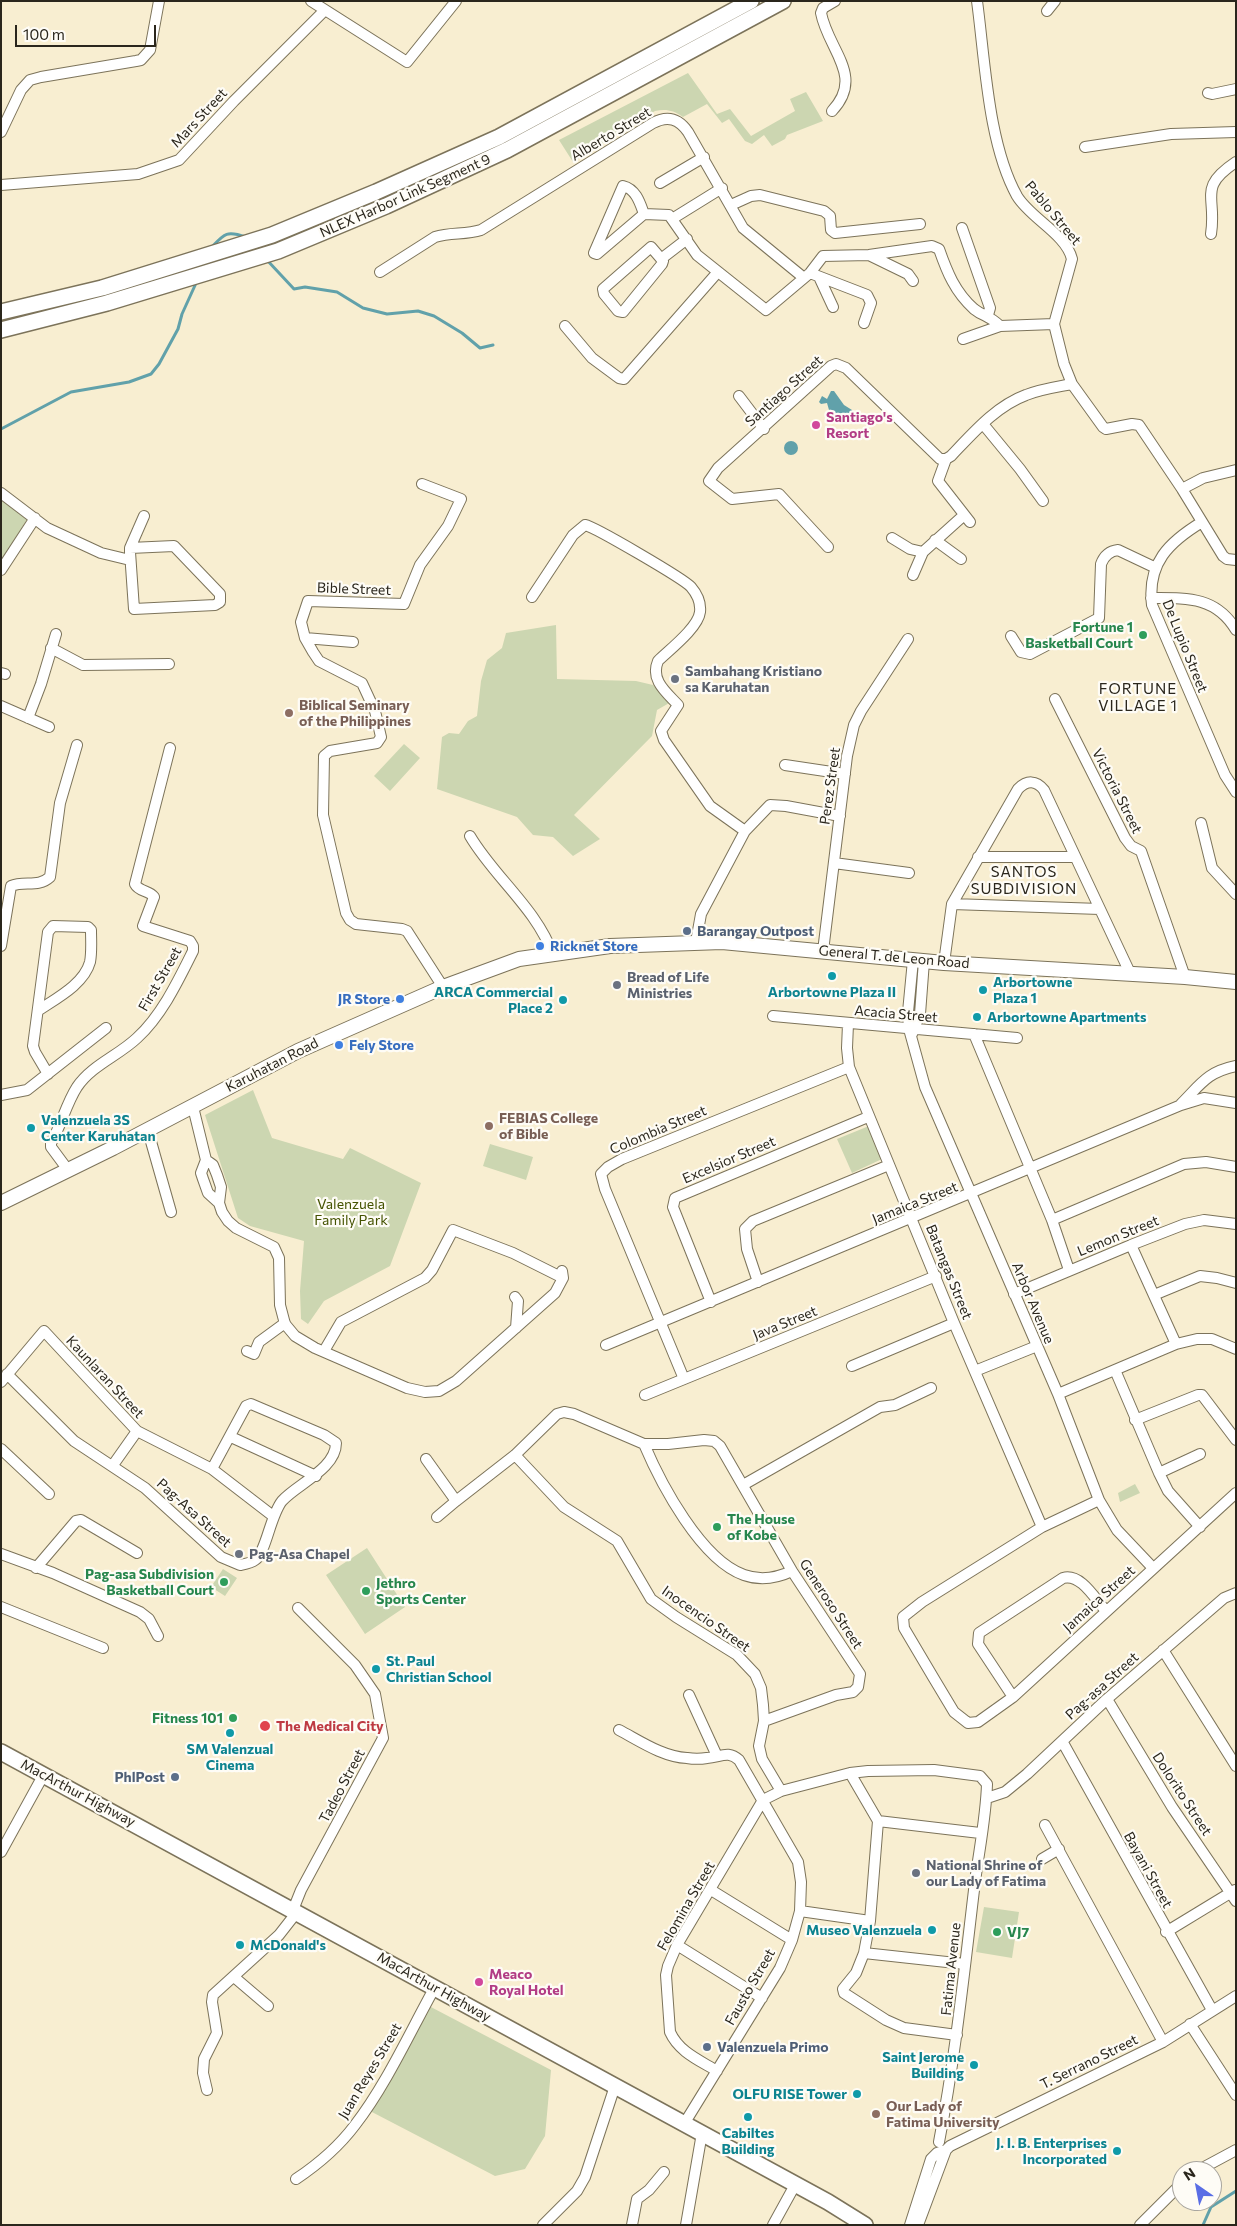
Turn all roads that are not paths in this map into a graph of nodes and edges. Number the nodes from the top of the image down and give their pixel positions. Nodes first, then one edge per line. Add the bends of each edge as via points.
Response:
1 (159, 1) edge
2 (311, 1) edge
3 (456, 1) edge
4 (751, 1) edge
5 (783, 1) edge
6 (835, 1) edge
7 (977, 1) edge
8 (1055, 1) edge
9 (325, 10) junction
10 (1047, 11) dead end
11 (1236, 89) edge
12 (1208, 92) dead end
13 (832, 112) dead end
14 (1, 132) edge
15 (1236, 132) edge
16 (1085, 147) dead end
17 (704, 157) junction
18 (1236, 162) edge
19 (660, 183) dead end
20 (1, 185) edge
21 (722, 188) junction
22 (731, 205) junction
23 (644, 214) junction
24 (672, 218) junction
25 (920, 224) dead end
26 (962, 228) dead end
27 (1212, 234) dead end
28 (687, 240) junction
29 (868, 254) junction
30 (660, 258) junction
31 (380, 272) dead end
32 (717, 273) junction
33 (807, 276) junction
34 (820, 279) junction
35 (913, 281) dead end
36 (833, 307) dead end
37 (1, 312) edge
38 (988, 315) junction
39 (864, 323) dead end
40 (1054, 324) junction
41 (565, 326) dead end
42 (1000, 326) junction
43 (1, 330) edge
44 (963, 339) dead end
45 (1072, 384) junction
46 (739, 396) dead end
47 (983, 424) junction
48 (764, 429) junction
49 (946, 459) junction
50 (1236, 470) edge
51 (422, 484) dead end
52 (1182, 489) junction
53 (1, 493) edge
54 (1042, 501) dead end
55 (144, 516) dead end
56 (35, 518) junction
57 (1202, 522) junction
58 (892, 538) dead end
59 (935, 540) junction
60 (828, 547) dead end
61 (130, 548) junction
62 (923, 552) junction
63 (961, 559) dead end
64 (130, 560) junction
65 (1236, 560) edge
66 (1156, 568) junction
67 (1, 570) edge
68 (913, 575) dead end
69 (532, 597) dead end
70 (1151, 598) junction
71 (1236, 630) edge
72 (56, 634) dead end
73 (1011, 636) dead end
74 (305, 638) junction
75 (908, 639) dead end
76 (354, 642) dead end
77 (51, 648) junction
78 (169, 664) dead end
79 (1055, 699) dead end
80 (1, 706) edge
81 (28, 718) junction
82 (49, 727) dead end
83 (77, 745) dead end
84 (170, 748) dead end
85 (785, 765) dead end
86 (845, 774) junction
87 (1236, 792) edge
88 (840, 816) junction
89 (1202, 823) dead end
90 (745, 831) junction
91 (470, 836) dead end
92 (978, 857) junction
93 (1075, 857) junction
94 (834, 863) junction
95 (909, 873) dead end
96 (1236, 894) edge
97 (952, 904) junction
98 (1100, 909) junction
99 (696, 942) junction
100 (1, 946) edge
101 (823, 951) junction
102 (553, 955) junction
103 (944, 963) junction
104 (918, 966) junction
105 (1131, 975) junction
106 (1185, 977) junction
107 (1235, 981) edge
108 (443, 987) junction
109 (39, 1010) junction
110 (773, 1016) dead end
111 (848, 1024) junction
112 (106, 1028) dead end
113 (912, 1031) junction
114 (974, 1034) junction
115 (1017, 1038) dead end
116 (1236, 1066) edge
117 (849, 1067) junction
118 (48, 1074) junction
119 (1, 1095) edge
120 (1236, 1103) edge
121 (1181, 1105) junction
122 (193, 1106) junction
123 (868, 1116) junction
124 (148, 1130) junction
125 (206, 1160) junction
126 (889, 1165) junction
127 (1236, 1166) edge
128 (1030, 1168) junction
129 (68, 1170) junction
130 (973, 1193) junction
131 (1, 1203) edge
132 (219, 1203) junction
133 (171, 1212) dead end
134 (912, 1219) junction
135 (1052, 1220) junction
136 (1236, 1224) edge
137 (1130, 1244) junction
138 (1069, 1270) junction
139 (936, 1276) junction
140 (758, 1282) junction
141 (1236, 1283) edge
142 (1014, 1294) junction
143 (1154, 1295) junction
144 (515, 1297) dead end
145 (711, 1302) junction
146 (661, 1322) junction
147 (285, 1323) junction
148 (954, 1323) junction
149 (516, 1328) junction
150 (1176, 1344) junction
151 (606, 1345) dead end
152 (1037, 1346) junction
153 (1236, 1349) edge
154 (247, 1351) dead end
155 (324, 1352) junction
156 (852, 1366) dead end
157 (1115, 1370) junction
158 (975, 1371) junction
159 (4, 1378) edge
160 (684, 1379) junction
161 (932, 1388) dead end
162 (1058, 1394) junction
163 (645, 1395) dead end
164 (1135, 1420) junction
165 (137, 1431) junction
166 (230, 1437) junction
167 (1236, 1440) edge
168 (644, 1444) junction
169 (1, 1449) edge
170 (1200, 1454) dead end
171 (515, 1455) junction
172 (426, 1459) dead end
173 (113, 1465) junction
174 (212, 1468) junction
175 (1158, 1473) junction
176 (316, 1476) junction
177 (743, 1485) junction
178 (1236, 1493) edge
179 (49, 1494) dead end
180 (1099, 1500) junction
181 (456, 1501) junction
182 (273, 1516) junction
183 (436, 1517) dead end
184 (1042, 1527) junction
185 (1200, 1527) junction
186 (1, 1554) edge
187 (137, 1554) dead end
188 (36, 1568) junction
189 (1153, 1568) junction
190 (792, 1571) junction
191 (1236, 1593) edge
192 (1, 1607) edge
193 (298, 1608) dead end
194 (1106, 1611) junction
195 (158, 1636) dead end
196 (103, 1648) dead end
197 (1163, 1650) junction
198 (689, 1695) dead end
199 (1013, 1697) junction
200 (1107, 1699) junction
201 (764, 1721) junction
202 (618, 1730) dead end
203 (1062, 1742) junction
204 (1, 1752) edge
205 (717, 1756) junction
206 (1236, 1766) edge
207 (44, 1774) junction
208 (850, 1774) junction
209 (781, 1791) junction
210 (986, 1798) junction
211 (763, 1800) junction
212 (878, 1821) junction
213 (1046, 1825) dead end
214 (980, 1833) junction
215 (1059, 1849) junction
216 (1, 1852) edge
217 (1042, 1859) dead end
218 (711, 1890) junction
219 (1234, 1895) edge
220 (295, 1911) junction
221 (800, 1911) junction
222 (870, 1921) junction
223 (1166, 1932) junction
224 (792, 1940) junction
225 (677, 1945) junction
226 (864, 1953) junction
227 (965, 1964) junction
228 (234, 1978) junction
229 (435, 1987) junction
230 (1236, 1996) edge
231 (762, 1998) junction
232 (268, 2006) dead end
233 (1212, 2010) junction
234 (1190, 2024) junction
235 (957, 2035) junction
236 (1163, 2042) junction
237 (717, 2071) junction
238 (615, 2086) junction
239 (207, 2090) dead end
240 (1236, 2095) edge
241 (684, 2124) junction
242 (702, 2134) junction
243 (939, 2142) dead end
244 (948, 2148) junction
245 (1236, 2150) edge
246 (1216, 2161) edge
247 (664, 2172) dead end
248 (296, 2179) dead end
249 (795, 2185) junction
250 (1172, 2193) edge
251 (543, 2225) edge
252 (632, 2225) edge
253 (686, 2225) edge
254 (773, 2225) edge
255 (865, 2225) edge
256 (910, 2225) edge
257 (918, 2225) edge
258 (1140, 2225) edge

1 - 14 street via 150,50 145,56 136,61 30,80 21,90
2 - 9 street
3 - 9 street via 407,62
4 - 37 highway, NLEX Harbor Link Segment 9 via 499,137 376,192 272,235 102,288
5 - 43 highway, NLEX Harbor Link Segment 9 via 507,150 386,206 278,251 116,300
6 - 13 street via 821,13 844,68 846,92
7 - 40 street, Pablo Street via 995,135 1010,181 1018,197 1058,236 1072,259
8 - 10 street
9 - 20 street, Mars Street via 179,160 138,174
11 - 12 street
15 - 16 street via 1170,134
17 - 19 street
17 - 21 street, Alberto Street
17 - 31 street, Alberto Street via 681,123 662,119 481,230 435,237
18 - 27 street via 1213,181 1210,190 1214,216
21 - 22 street, Alberto Street
21 - 24 street
22 - 25 street via 760,194 824,211 830,216 831,230 835,233
22 - 33 street, Alberto Street via 743,228
23 - 23 street via 609,245 594,253 620,188 630,188
23 - 24 street via 669,215
24 - 28 street
26 - 38 street via 990,308
28 - 30 street
28 - 32 street via 697,255
29 - 33 street via 823,256
29 - 35 street via 908,274
29 - 38 street via 936,247 956,290 976,310
30 - 30 street via 654,249 648,248 603,289 618,311 623,312 662,264
32 - 33 street via 766,310
32 - 41 street via 624,378 619,378 592,358
33 - 34 street, Alberto Street
34 - 36 street
34 - 39 street, Alberto Street via 866,295 871,303
38 - 42 street
40 - 42 street
40 - 45 street
42 - 44 street
45 - 47 street via 1020,398
45 - 52 street via 1106,429 1139,425
46 - 48 street
47 - 49 street
47 - 54 street
48 - 49 street, Santiago Street via 836,364 841,365 936,456
48 - 60 street, Santiago Street via 718,468 709,481 732,499 779,494
49 - 59 street via 938,481 966,519
50 - 52 street via 1203,478
51 - 74 street, Bible Street via 461,499 448,526 420,565 404,604 308,602 301,622
52 - 57 street
53 - 56 street
55 - 61 street
56 - 64 street via 46,528 101,553
56 - 67 street
57 - 65 street via 1223,556
57 - 66 street, De Lupio Street via 1168,546
58 - 62 street via 910,549
59 - 62 street
59 - 63 street
61 - 64 street
61 - 64 street via 174,546 222,598 215,605 134,609
62 - 68 street
66 - 70 street, De Lupio Street
66 - 73 street via 1118,550 1112,551 1101,564 1099,618 1027,655 1021,652
69 - 90 street via 573,535 585,526 681,578 693,589 700,602 696,622 655,668 657,682 678,705 661,731 710,806
70 - 71 street via 1190,599 1213,605
70 - 87 street, De Lupio Street via 1225,776
72 - 77 street
74 - 76 street
74 - 108 street, Bible Street via 319,661 362,683 375,711 381,737 377,743 330,751 324,756 323,815 346,914 356,924 407,931
75 - 86 street, Perez Street via 860,711 850,740
77 - 78 street via 83,665
77 - 81 street
79 - 106 street, Victoria Street via 1125,838 1141,851
80 - 81 street
81 - 82 street
83 - 100 street via 60,803 50,877 42,882 13,884 9,888
84 - 129 street, First Street via 135,884 154,897 143,926 190,941 193,951 147,1028 136,1040 93,1070 77,1088 51,1143
85 - 86 street
86 - 88 street, Perez Street
88 - 90 street via 770,806
88 - 94 street, Perez Street
89 - 96 street via 1212,868
90 - 99 street via 701,914
91 - 102 street via 526,908
92 - 93 street
92 - 93 street via 1018,789 1032,782 1044,790
92 - 97 street
93 - 98 street
94 - 95 street
94 - 101 street, Perez Street
97 - 98 street
97 - 103 street
98 - 105 street
99 - 101 main road, General T. de Leon Road
99 - 102 main road, General T. de Leon Road via 610,946
101 - 104 main road, General T. de Leon Road
102 - 108 main road, Karuhatan Road via 519,959
103 - 104 main road, General T. de Leon Road
103 - 105 main road, General T. de Leon Road
104 - 113 street via 920,1014
105 - 106 main road, General T. de Leon Road
106 - 107 main road, General T. de Leon Road
108 - 122 main road, Karuhatan Road via 298,1051
109 - 109 street via 50,928 88,927 91,930 88,967 61,996
109 - 118 street via 33,1046
110 - 111 street, Acacia Street
111 - 113 street, Acacia Street
111 - 117 street, Batangas Street
112 - 118 street
113 - 114 street, Acacia Street
113 - 130 street, Arbor Avenue via 925,1087
114 - 115 street, Acacia Street
114 - 128 street
116 - 121 street via 1209,1075
117 - 123 street, Batangas Street
117 - 146 street, Colombia Street via 622,1159 602,1174 605,1189
118 - 119 street via 27,1090
120 - 121 street, Jamaica Street via 1204,1098
121 - 128 street, Jamaica Street
122 - 124 main road, Karuhatan Road
122 - 125 street
123 - 126 street, Batangas Street
123 - 145 street, Excelsior Street via 675,1198 673,1207
124 - 129 main road, Karuhatan Road
124 - 133 street
125 - 132 street via 213,1165 222,1187
125 - 132 street via 201,1173 208,1192
126 - 134 street, Batangas Street
126 - 140 street via 753,1221 745,1228 747,1249
127 - 135 street via 1206,1162 1184,1164
128 - 130 street, Jamaica Street
128 - 135 street
129 - 131 main road, Karuhatan Road
130 - 134 street, Jamaica Street
130 - 142 street, Arbor Avenue
132 - 147 street via 222,1212 236,1228 274,1247 279,1258 280,1305
134 - 139 street, Batangas Street
134 - 140 street, Jamaica Street
135 - 138 street
136 - 137 street, Lemon Street via 1204,1220
137 - 138 street, Lemon Street
137 - 143 street
138 - 142 street, Lemon Street
139 - 148 street, Batangas Street
139 - 160 street, Java Street
140 - 145 street, Jamaica Street
141 - 143 street via 1200,1276
142 - 152 street, Arbor Avenue
143 - 150 street
144 - 149 street via 518,1301
145 - 146 street, Jamaica Street
146 - 151 street, Jamaica Street
146 - 160 street, Colombia Street
147 - 154 street via 260,1342 254,1354
147 - 155 street via 295,1336
148 - 156 street
148 - 158 street, Batangas Street
149 - 155 street via 456,1381 439,1391 407,1388
149 - 155 street via 555,1293 563,1274 453,1230 432,1270 424,1278 341,1322
150 - 153 street via 1212,1339
150 - 157 street
152 - 158 street
152 - 162 street, Arbor Avenue
157 - 162 street
157 - 164 street
158 - 184 street, Batangas Street
159 - 165 street, Kaunlaran Street via 44,1332
159 - 173 street, Pag-Asa Street via 74,1441
160 - 163 street, Java Street
161 - 177 street via 896,1405 880,1407
162 - 180 street, Arbor Avenue
164 - 167 street via 1202,1395
164 - 175 street
165 - 173 street
165 - 174 street, Kaunlaran Street
166 - 174 street
166 - 176 street
166 - 176 street, Pag-Asa Street via 246,1406 251,1404 324,1436 336,1444 336,1449
168 - 171 street, Generoso Street via 564,1412 552,1419
168 - 177 street, Generoso Street via 714,1442 720,1446
168 - 190 street via 672,1500 722,1562 744,1575 762,1578 782,1576
169 - 179 street
170 - 175 street
171 - 181 street, Generoso Street
171 - 201 street, Inocencio Street via 564,1507 617,1541 651,1599 746,1663 756,1674 761,1688
172 - 181 street
173 - 182 street, Pag-Asa Street via 145,1488 231,1563 240,1565 256,1560
174 - 182 street, Kaunlaran Street
175 - 185 street via 1168,1491
176 - 182 street, Pag-Asa Street via 292,1492
177 - 190 street, Generoso Street
178 - 185 street, Jamaica Street
180 - 184 street
180 - 189 street, Arbor Avenue via 1117,1530
181 - 183 street, Generoso Street
184 - 199 street, Jamaica Street via 922,1602 907,1613 902,1622 954,1712 968,1722 978,1722
185 - 189 street, Jamaica Street
186 - 188 street
187 - 188 street via 81,1520 76,1521
188 - 195 street via 140,1612
189 - 194 street, Jamaica Street
190 - 201 street, Generoso Street via 860,1674 860,1682 854,1692 836,1695
191 - 197 street, Pag-asa Street via 1224,1598
192 - 196 street
193 - 220 street, Tadeo Street via 354,1665 375,1694 383,1738 301,1890
194 - 199 street, Jamaica Street
194 - 199 street via 1077,1578 1069,1576 979,1633 978,1644
197 - 200 street, Pag-asa Street
197 - 206 street
198 - 205 street
200 - 203 street, Pag-asa Street
200 - 219 street, Dolorito Street via 1172,1807
201 - 209 street, Inocencio Street via 759,1746 762,1759
202 - 205 street via 670,1755 686,1758
203 - 210 street, Pag-asa Street via 1004,1792
203 - 223 street, Bayani Street
204 - 207 highway, MacArthur Highway
205 - 211 street, Fausto Street via 733,1754
207 - 216 street
207 - 220 highway, MacArthur Highway
208 - 209 street
208 - 210 street via 898,1769 980,1776 987,1784
208 - 212 street
209 - 211 street
210 - 214 street, Fatima Avenue
211 - 218 street, Felomina Street
211 - 221 street, Fausto Street via 798,1862
212 - 214 street
212 - 222 street
213 - 215 street
214 - 227 street, Fatima Avenue
215 - 217 street
215 - 236 street
218 - 224 street
218 - 225 street, Felomina Street
219 - 223 street
220 - 228 street, Tadeo Street via 279,1934
220 - 229 highway, MacArthur Highway
221 - 222 street
221 - 224 street, Fausto Street
222 - 226 street
223 - 233 street, Bayani Street
224 - 231 street, Fausto Street
225 - 231 street
225 - 237 street, Felomina Street via 666,1975 670,2032 680,2049
226 - 227 street
226 - 235 street via 856,1973 843,1989 844,1993 894,2024 914,2031
227 - 235 street, Fatima Avenue
228 - 232 street
228 - 239 street, Tadeo Street via 212,1999 218,2033 204,2059
229 - 238 highway, MacArthur Highway
229 - 248 street, Juan Reyes Street via 389,2072 355,2125
230 - 233 street, T. Serrano Street
231 - 237 street, Fausto Street
233 - 234 street, T. Serrano Street
234 - 236 street, T. Serrano Street
234 - 240 street
235 - 243 street, Fatima Avenue
236 - 244 street, T. Serrano Street
237 - 241 street, Fausto Street
238 - 241 highway, MacArthur Highway
238 - 251 street via 585,2177 577,2190
241 - 242 highway, MacArthur Highway
242 - 249 highway, MacArthur Highway
242 - 253 street
244 - 256 street, T. Serrano Street via 931,2159
244 - 257 street
245 - 246 street
247 - 252 street via 637,2199
249 - 254 street
249 - 255 highway, MacArthur Highway
250 - 258 street

